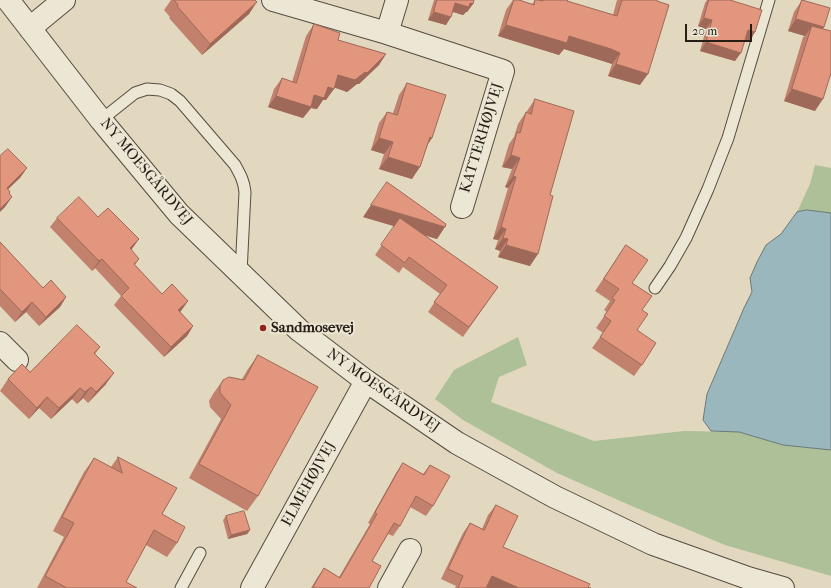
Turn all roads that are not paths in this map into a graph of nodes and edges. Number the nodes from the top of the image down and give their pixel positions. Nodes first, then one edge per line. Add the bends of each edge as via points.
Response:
1 (8, 0) edge
2 (64, 0) edge
3 (273, 0) edge
4 (397, 0) edge
5 (769, 0) edge
6 (30, 28) junction
7 (387, 33) junction
8 (101, 120) junction
9 (462, 207) dead end
10 (241, 275) junction
11 (655, 288) dead end
12 (0, 343) edge
13 (17, 360) dead end
14 (366, 381) junction
15 (410, 550) dead end
16 (200, 553) dead end
17 (181, 588) edge
18 (252, 588) edge
19 (389, 588) edge
20 (783, 588) edge

1 - 6 street, NY MOESGÅRDVEJ
2 - 6 street
3 - 7 street, KATTERHØJVEJ
4 - 7 street
5 - 11 lane via 728,138 708,189 686,238
6 - 8 street, NY MOESGÅRDVEJ
7 - 9 street, KATTERHØJVEJ via 503,71
8 - 10 street, NY MOESGÅRDVEJ via 179,214
8 - 10 lane via 135,93 147,89 160,90 180,101 241,175 245,192
10 - 14 street, NY MOESGÅRDVEJ via 299,330
12 - 13 street
14 - 18 street, ELMEHØJVEJ
14 - 20 street, NY MOESGÅRDVEJ via 457,443 555,497 653,544
15 - 19 street
16 - 17 lane

